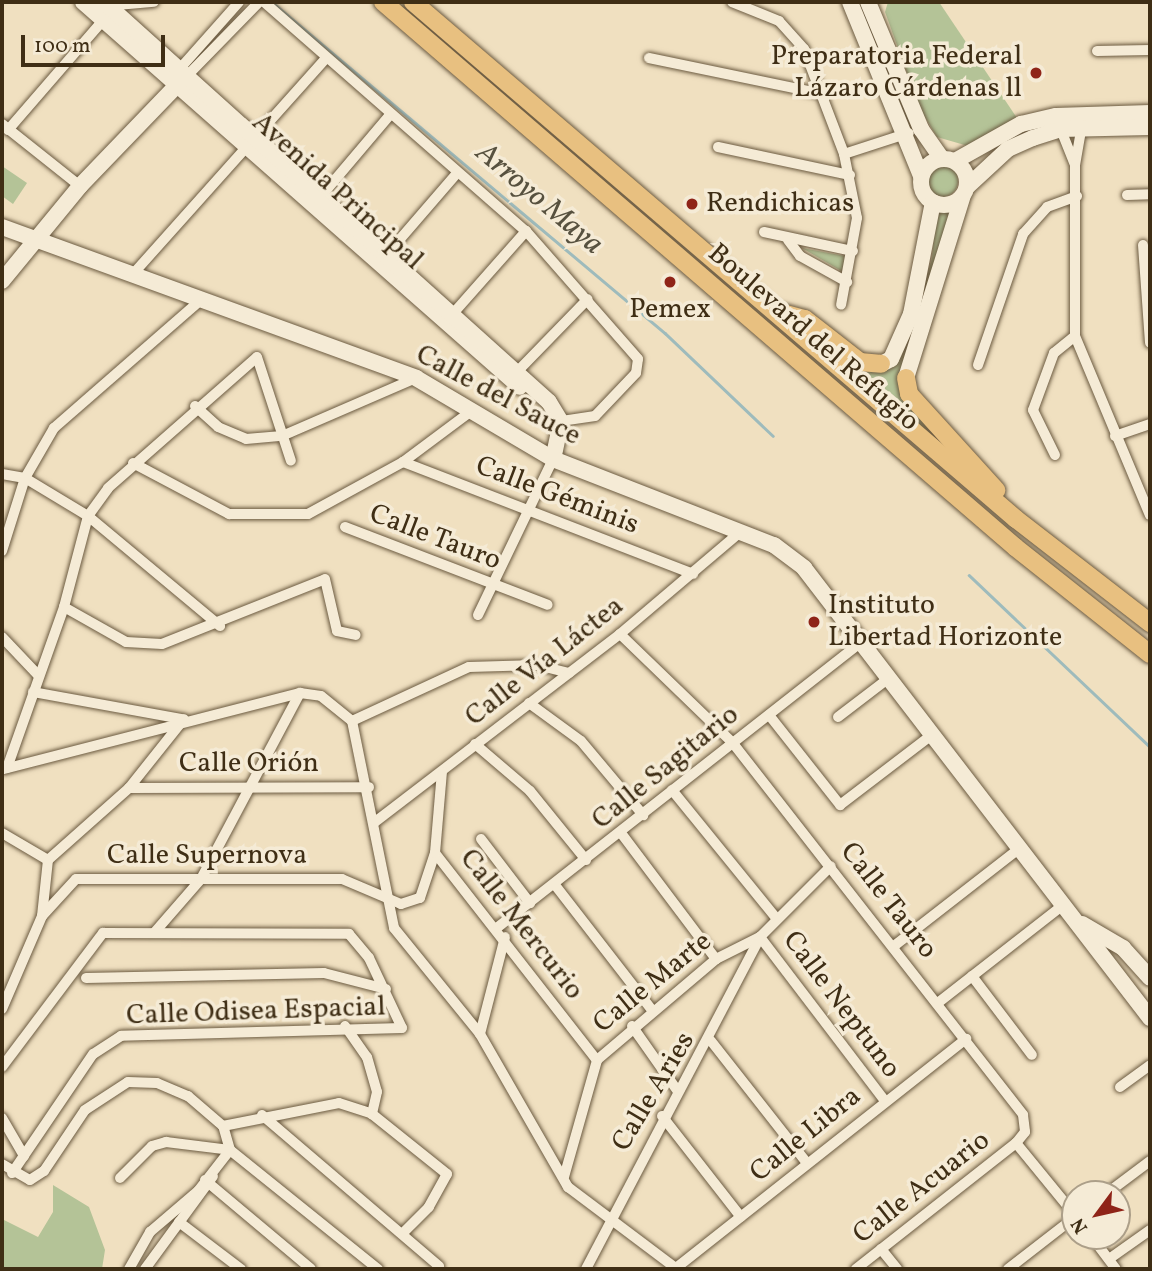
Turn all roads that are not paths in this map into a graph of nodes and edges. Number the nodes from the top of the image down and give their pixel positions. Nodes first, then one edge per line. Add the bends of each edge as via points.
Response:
1 (83, 2) edge
2 (154, 2) edge
3 (239, 2) edge
4 (261, 2) edge
5 (383, 2) edge
6 (413, 2) edge
7 (732, 2) edge
8 (850, 2) edge
9 (874, 5) edge
10 (111, 7) edge
11 (1150, 50) edge
12 (1097, 51) dead end
13 (649, 58) dead end
14 (326, 59) junction
15 (179, 76) junction
16 (822, 94) junction
17 (1150, 113) edge
18 (390, 115) junction
19 (1083, 122) junction
20 (1058, 123) junction
21 (5, 127) edge
22 (1150, 127) edge
23 (915, 131) junction
24 (251, 139) junction
25 (718, 147) dead end
26 (844, 154) junction
27 (948, 160) junction
28 (1075, 165) junction
29 (457, 173) junction
30 (850, 175) junction
31 (921, 176) junction
32 (80, 186) junction
33 (965, 192) junction
34 (1150, 194) edge
35 (1127, 195) dead end
36 (1077, 196) junction
37 (318, 200) junction
38 (933, 202) junction
39 (2, 227) edge
40 (526, 232) junction
41 (764, 232) dead end
42 (34, 239) junction
43 (788, 240) junction
44 (1143, 245) dead end
45 (853, 251) junction
46 (383, 259) junction
47 (134, 274) junction
48 (2, 281) edge
49 (847, 282) junction
50 (202, 299) junction
51 (588, 299) junction
52 (841, 305) dead end
53 (771, 310) junction
54 (454, 312) junction
55 (443, 325) junction
56 (1075, 337) junction
57 (1150, 343) edge
58 (881, 364) joint
59 (978, 365) dead end
60 (514, 375) junction
61 (416, 378) junction
62 (906, 378) joint
63 (195, 406) junction
64 (470, 412) junction
65 (1150, 424) edge
66 (557, 426) junction
67 (282, 436) junction
68 (1115, 436) junction
69 (1055, 455) dead end
70 (553, 459) junction
71 (291, 461) dead end
72 (403, 462) junction
73 (133, 463) junction
74 (2, 474) edge
75 (25, 478) junction
76 (527, 508) junction
77 (1150, 515) edge
78 (88, 516) junction
79 (1016, 519) junction
80 (345, 527) dead end
81 (739, 533) junction
82 (2, 551) edge
83 (693, 574) junction
84 (492, 585) junction
85 (548, 605) dead end
86 (64, 607) junction
87 (478, 615) dead end
88 (1150, 623) edge
89 (220, 626) junction
90 (620, 634) junction
91 (356, 635) dead end
92 (2, 637) edge
93 (861, 642) junction
94 (1150, 654) edge
95 (569, 673) junction
96 (38, 675) junction
97 (889, 678) junction
98 (33, 692) junction
99 (300, 693) junction
100 (529, 703) junction
101 (769, 715) junction
102 (838, 717) dead end
103 (184, 719) junction
104 (352, 721) junction
105 (933, 734) junction
106 (733, 742) junction
107 (475, 744) junction
108 (4, 769) edge
109 (442, 772) junction
110 (255, 785) junction
111 (369, 787) junction
112 (129, 788) junction
113 (672, 790) junction
114 (643, 815) junction
115 (375, 822) junction
116 (2, 833) edge
117 (621, 833) junction
118 (481, 839) dead end
119 (1021, 847) junction
120 (435, 853) junction
121 (48, 860) junction
122 (586, 860) junction
123 (831, 866) junction
124 (201, 879) junction
125 (555, 885) junction
126 (385, 899) junction
127 (530, 903) junction
128 (1063, 905) junction
129 (42, 916) junction
130 (777, 919) junction
131 (1076, 922) junction
132 (501, 932) junction
133 (154, 933) junction
134 (760, 937) junction
135 (894, 946) junction
136 (716, 959) junction
137 (972, 976) junction
138 (86, 978) dead end
139 (1150, 978) edge
140 (386, 989) junction
141 (939, 1002) junction
142 (2, 1009) edge
143 (652, 1010) junction
144 (1150, 1018) edge
145 (345, 1026) junction
146 (632, 1026) junction
147 (480, 1034) junction
148 (966, 1039) junction
149 (711, 1041) junction
150 (1032, 1055) dead end
151 (597, 1059) junction
152 (1150, 1065) edge
153 (2, 1067) edge
154 (1119, 1087) dead end
155 (677, 1090) junction
156 (885, 1101) junction
157 (372, 1114) junction
158 (262, 1115) junction
159 (662, 1116) junction
160 (2, 1118) edge
161 (223, 1126) junction
162 (1016, 1143) junction
163 (230, 1150) junction
164 (24, 1156) junction
165 (1150, 1161) edge
166 (807, 1163) junction
167 (2, 1164) edge
168 (12, 1173) junction
169 (564, 1177) junction
170 (120, 1178) dead end
171 (210, 1179) junction
172 (1125, 1180) edge
173 (1061, 1199) edge
174 (609, 1217) junction
175 (741, 1217) junction
176 (179, 1222) junction
177 (1061, 1227) edge
178 (1150, 1230) edge
179 (405, 1231) junction
180 (881, 1249) junction
181 (1102, 1250) edge
182 (1109, 1259) junction
183 (439, 1266) dead end
184 (130, 1267) edge
185 (147, 1269) edge
186 (241, 1269) edge
187 (311, 1269) edge
188 (378, 1269) edge
189 (586, 1269) edge
190 (676, 1269) edge
191 (856, 1269) edge
192 (897, 1269) edge
193 (1008, 1269) edge
194 (1116, 1269) edge

1 - 10 street, Avenida Principal
2 - 10 street
3 - 15 street
4 - 14 street
4 - 15 street
5 - 94 main road, Boulevard del Refugio via 1015,547
6 - 53 main road, Boulevard del Refugio
7 - 16 street via 779,21 804,49
8 - 23 street
9 - 23 street
10 - 15 street, Avenida Principal
10 - 21 street
11 - 12 street
13 - 16 street
14 - 18 street
14 - 24 street
15 - 24 street, Avenida Principal
15 - 32 street
16 - 26 street
17 - 19 street
18 - 29 street
18 - 37 street
19 - 20 street
19 - 22 street
19 - 28 street
20 - 27 street via 1021,124
20 - 28 street
20 - 33 street via 1009,149
21 - 32 street
23 - 26 street
23 - 27 street
23 - 31 street
24 - 37 street, Avenida Principal
24 - 47 street
25 - 30 street
26 - 30 street
27 - 31 street
27 - 33 street
28 - 36 street
29 - 40 street
29 - 46 street
30 - 45 street via 857,218
31 - 38 street
32 - 42 street
33 - 38 street via 945,205
33 - 62 street
34 - 35 street
36 - 56 street
36 - 59 street via 1047,207 1023,234
37 - 46 street, Avenida Principal
38 - 58 street via 911,314 891,359
39 - 42 street, Calle del Sauce
40 - 51 street
40 - 54 street
41 - 43 street
42 - 47 street, Calle del Sauce
42 - 48 street
43 - 45 street
43 - 49 street via 800,256
44 - 57 street
45 - 49 street
46 - 54 street, Avenida Principal
46 - 55 street, Avenida Principal
47 - 50 street, Calle del Sauce
49 - 52 street
50 - 61 street, Calle del Sauce
50 - 75 street via 54,428
51 - 60 street
51 - 66 street via 640,366 595,416
53 - 58 main road via 805,319 860,362
53 - 79 main road, Boulevard del Refugio
54 - 55 street
54 - 60 street, Avenida Principal
55 - 60 street, Avenida Principal
56 - 68 street
56 - 69 street via 1054,353 1033,411
60 - 66 street, Avenida Principal
61 - 64 street, Calle del Sauce
61 - 67 street
62 - 79 main road via 909,394
63 - 67 street via 218,426 246,439
63 - 67 street via 257,357
63 - 73 street
64 - 70 street, Calle del Sauce
64 - 72 street
65 - 68 street
66 - 70 street
67 - 71 street
68 - 77 street
70 - 76 street
70 - 81 street, Calle del Sauce
72 - 73 street via 308,514 229,514 185,496
72 - 76 street, Calle Géminis
73 - 78 street
74 - 75 street
75 - 78 street
75 - 82 street
76 - 83 street, Calle Géminis
76 - 84 street
78 - 86 street
78 - 89 street
79 - 88 main road, Boulevard del Refugio
80 - 84 street, Calle Tauro
81 - 83 street, Calle Vía Láctea
81 - 93 street, Calle del Sauce via 774,545 804,568
83 - 90 street, Calle Vía Láctea
84 - 85 street, Calle Tauro
84 - 87 street
86 - 89 street via 126,642 162,644
86 - 96 street
89 - 91 street via 325,579 337,631
90 - 95 street, Calle Vía Láctea
90 - 106 street, Calle Tauro
92 - 96 street
93 - 97 street, Calle del Sauce
93 - 101 street, Calle Sagitario
95 - 100 street, Calle Vía Láctea
95 - 104 street via 537,665 469,667
96 - 98 street
97 - 102 street
97 - 105 street, Calle del Sauce
98 - 103 street
98 - 108 street
99 - 103 street
99 - 104 street via 321,696
99 - 110 street
100 - 107 street, Calle Vía Láctea
100 - 114 street via 581,741
101 - 105 street via 840,805
101 - 106 street, Calle Sagitario
103 - 108 street
103 - 112 street
104 - 111 street
105 - 119 street, Calle del Sauce
106 - 113 street, Calle Sagitario
106 - 123 street, Calle Tauro
107 - 109 street, Calle Vía Láctea
107 - 122 street via 530,791
109 - 115 street, Calle Vía Láctea
109 - 120 street
110 - 111 street, Calle Orión
110 - 112 street, Calle Orión
110 - 124 street
111 - 115 street
112 - 121 street
113 - 114 street, Calle Sagitario
113 - 130 street
114 - 117 street, Calle Sagitario
115 - 126 street
116 - 121 street
117 - 122 street, Calle Sagitario
117 - 136 street
118 - 127 street
119 - 128 street, Calle del Sauce
119 - 135 street
120 - 126 street via 420,898 401,904
120 - 132 street, Calle Mercurio
121 - 129 street
122 - 125 street, Calle Sagitario
123 - 130 street, Calle Marte
123 - 135 street, Calle Tauro
124 - 126 street, Calle Supernova via 342,879
124 - 129 street, Calle Supernova via 76,879
124 - 133 street
125 - 127 street, Calle Sagitario
125 - 143 street
126 - 147 street via 394,928
127 - 132 street, Calle Sagitario
128 - 131 street, Calle del Sauce
128 - 137 street
129 - 142 street
130 - 134 street, Calle Marte
131 - 139 street via 1117,943
131 - 144 street, Calle del Sauce
132 - 147 street
132 - 151 street, Calle Mercurio
133 - 140 street via 349,934
133 - 153 street via 93,938
134 - 136 street, Calle Marte
134 - 149 street, Calle Aries
134 - 156 street, Calle Neptuno
135 - 141 street, Calle Tauro
136 - 143 street, Calle Marte
137 - 141 street
137 - 150 street
138 - 140 street via 324,973
140 - 145 street, Calle Odisea Espacial via 402,1028
141 - 148 street, Calle Tauro
143 - 146 street, Calle Marte
145 - 157 street via 367,1057 377,1092
145 - 164 street, Calle Odisea Espacial via 121,1036 93,1054
146 - 151 street, Calle Marte
146 - 155 street
147 - 169 street
148 - 156 street, Calle Libra
148 - 162 street, Calle Tauro via 1023,1115 1025,1132
149 - 155 street, Calle Aries
149 - 166 street
151 - 169 street, Calle Marte
152 - 154 street
155 - 159 street, Calle Aries
156 - 166 street, Calle Libra
157 - 158 street via 339,1103
157 - 179 street via 447,1174 429,1207
158 - 161 street
158 - 179 street
159 - 174 street, Calle Aries
159 - 175 street
160 - 164 street
161 - 163 street
161 - 168 street via 188,1096 158,1083 128,1082 85,1111 44,1171 30,1180
162 - 173 street
162 - 180 street, Calle Acuario
163 - 170 street via 166,1142 152,1146
163 - 171 street
163 - 188 street
164 - 168 street, Calle Odisea Espacial
165 - 172 street
166 - 175 street, Calle Libra
167 - 168 street
169 - 174 street
171 - 176 street
171 - 184 street via 150,1232
171 - 187 street
174 - 189 street, Calle Aries
174 - 190 street
175 - 190 street, Calle Libra
176 - 185 street
176 - 186 street
177 - 193 street
178 - 182 street
179 - 183 street
180 - 191 street, Calle Acuario
180 - 192 street
181 - 182 street
182 - 194 street
184 - 185 street

